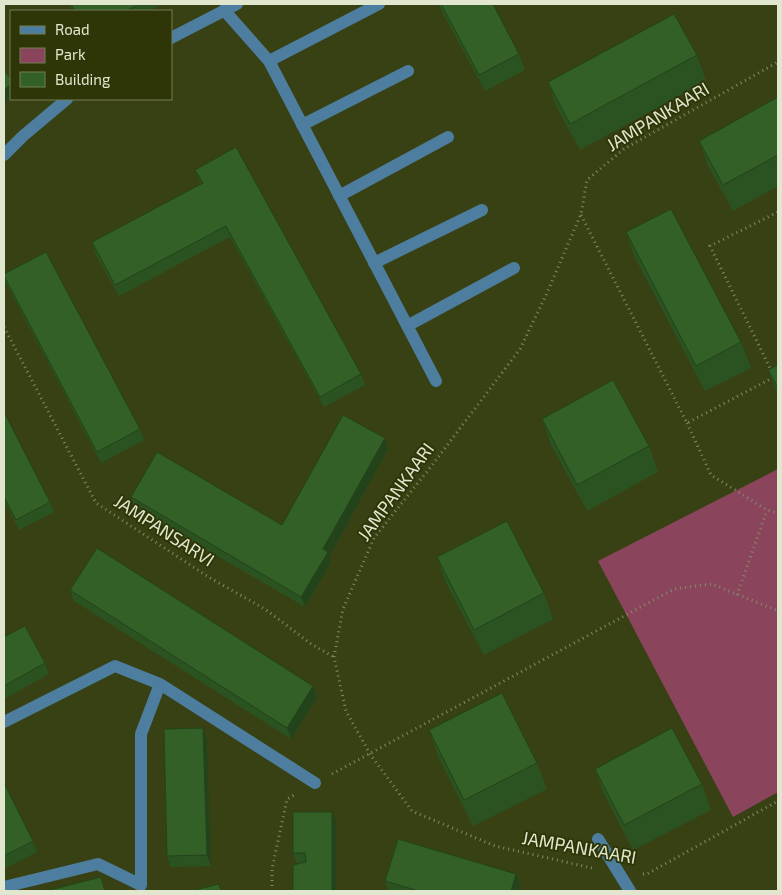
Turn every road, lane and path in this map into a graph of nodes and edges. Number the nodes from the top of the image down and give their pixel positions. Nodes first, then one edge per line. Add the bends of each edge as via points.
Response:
1 (236, 4) edge
2 (379, 4) edge
3 (224, 10) junction
4 (172, 37) edge
5 (269, 61) junction
6 (778, 62) edge
7 (408, 71) dead end
8 (66, 100) edge
9 (302, 125) junction
10 (448, 137) dead end
11 (4, 155) edge
12 (339, 196) junction
13 (482, 210) dead end
14 (778, 212) edge
15 (581, 214) junction
16 (374, 264) junction
17 (514, 268) dead end
18 (407, 326) junction
19 (4, 327) edge
20 (776, 376) edge
21 (436, 381) dead end
22 (686, 423) junction
23 (767, 510) junction
24 (778, 513) edge
25 (737, 595) junction
26 (778, 611) edge
27 (334, 657) junction
28 (160, 684) junction
29 (4, 722) edge
30 (370, 754) junction
31 (315, 783) junction
32 (778, 801) edge
33 (598, 839) dead end
34 (618, 871) junction
35 (4, 887) edge
36 (272, 891) edge
37 (630, 891) edge

1 - 3 street
2 - 5 street
3 - 4 street
3 - 5 street
5 - 9 street
6 - 15 path, JAMPANKAARI via 624,149 587,180
7 - 9 street
8 - 11 street
9 - 12 street
10 - 12 street
12 - 16 street
13 - 16 street
14 - 20 path via 710,246
15 - 22 path
15 - 27 path, JAMPANKAARI via 520,349 374,538 343,608
16 - 18 street
17 - 18 street
18 - 21 street
19 - 27 path, JAMPANSARVI via 96,503 210,578 265,609
20 - 22 path
22 - 23 path via 712,475
23 - 24 path
23 - 25 path
25 - 26 path
25 - 30 path via 712,584 674,589
27 - 30 path, JAMPANKAARI via 346,711
28 - 29 street via 115,666
28 - 31 street
28 - 35 street via 142,734 141,885 98,864
30 - 31 path
30 - 34 path, JAMPANKAARI via 412,811 495,846
31 - 36 path via 287,799 272,869
32 - 34 path, JAMPANKAARI via 647,874
33 - 34 street
34 - 37 street

